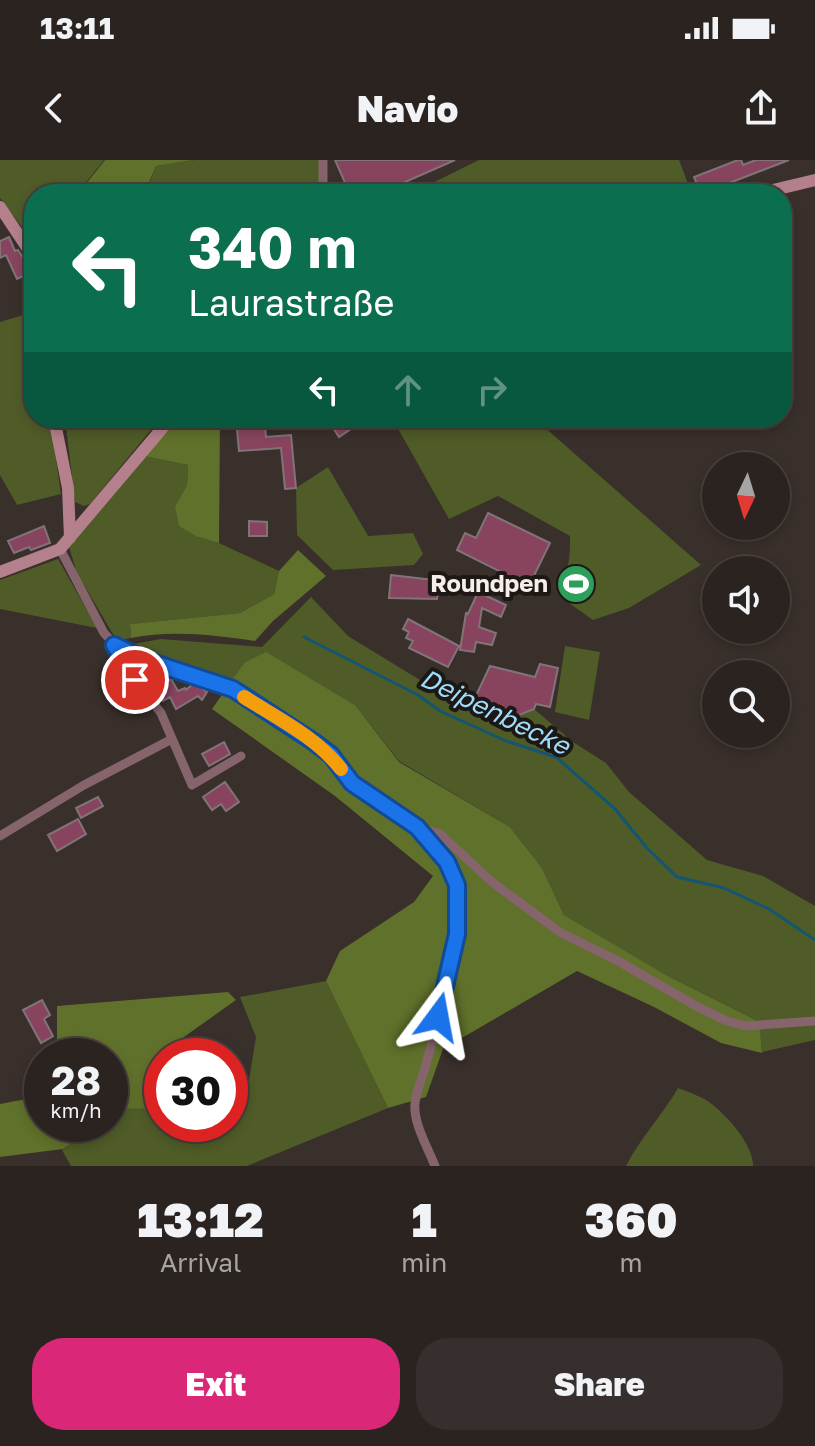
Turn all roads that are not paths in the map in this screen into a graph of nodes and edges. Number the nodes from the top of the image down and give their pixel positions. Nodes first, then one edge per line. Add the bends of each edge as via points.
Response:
1 (323, 160) edge
2 (815, 180) edge
3 (323, 184) edge
4 (792, 186) edge
5 (0, 207) edge
6 (24, 243) edge
7 (56, 428) edge
8 (163, 428) edge
9 (70, 538) junction
10 (60, 549) junction
11 (0, 572) edge
12 (114, 645) junction
13 (172, 739) junction
14 (241, 756) dead end
15 (417, 827) junction
16 (0, 836) edge
17 (815, 1021) edge
18 (435, 1166) edge

1 - 3 street
2 - 4 street
5 - 6 street
7 - 9 street via 68,488
8 - 9 street
9 - 10 street
10 - 11 street
10 - 12 street
12 - 13 street via 161,713
12 - 15 street via 233,689 314,742 352,783
13 - 14 street via 192,785
13 - 16 street
15 - 17 street via 440,834 492,882 561,933 696,1006 746,1026
15 - 18 street via 447,862 457,885 459,911 415,1103

